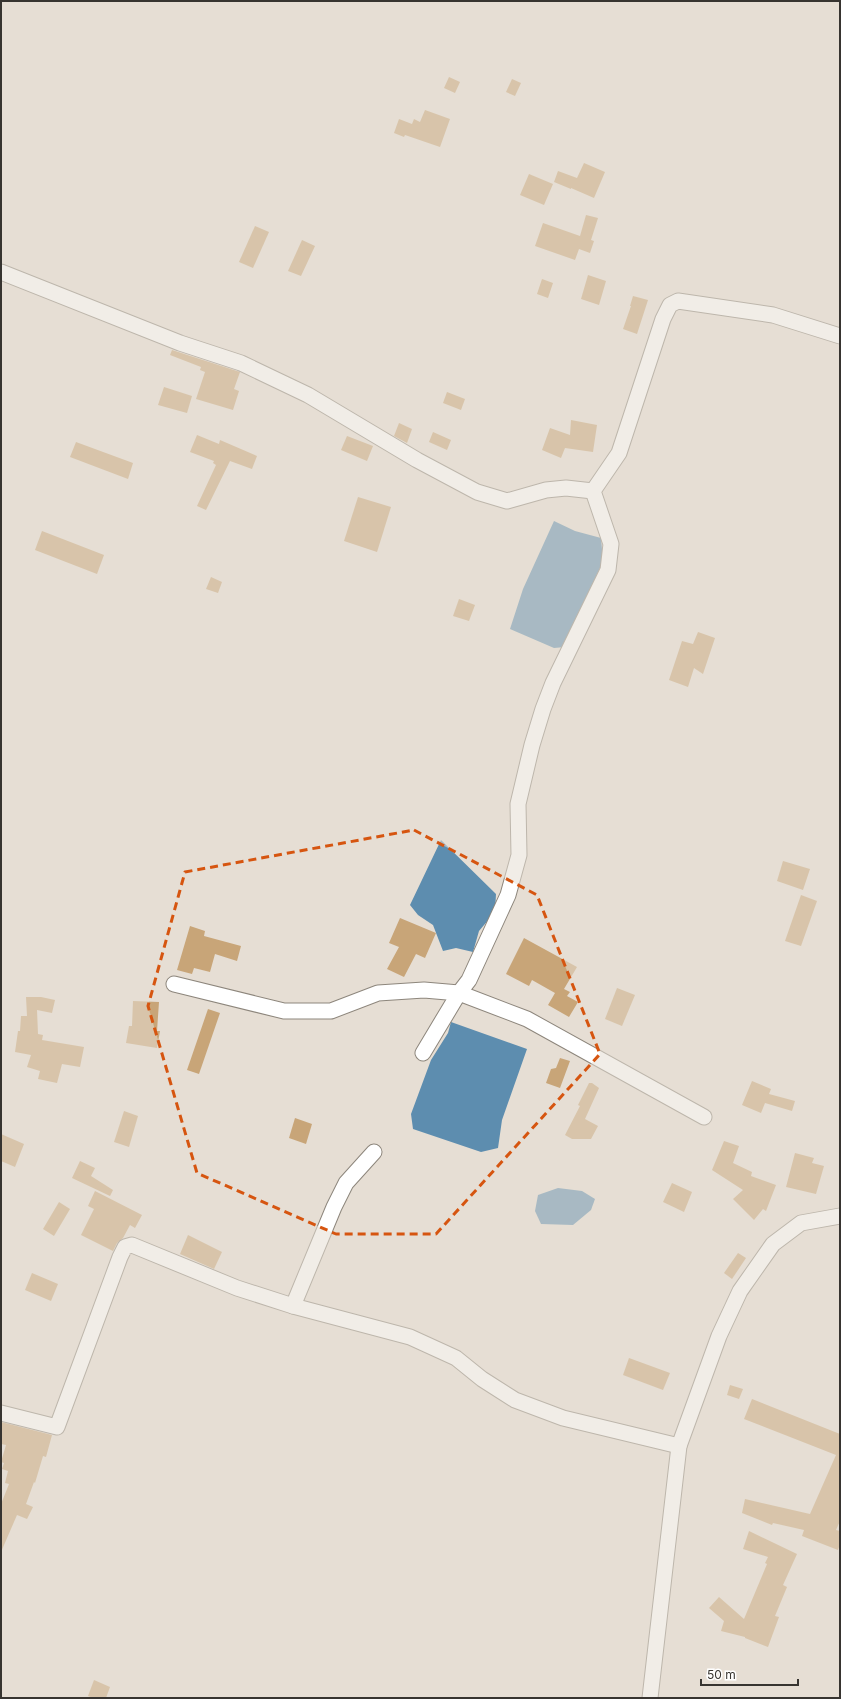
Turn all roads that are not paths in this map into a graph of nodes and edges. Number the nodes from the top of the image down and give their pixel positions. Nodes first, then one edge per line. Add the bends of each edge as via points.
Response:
1 (1, 272) edge
2 (840, 336) edge
3 (593, 491) junction
4 (174, 984) dead end
5 (459, 993) junction
6 (423, 1053) dead end
7 (704, 1117) dead end
8 (374, 1152) dead end
9 (840, 1216) edge
10 (292, 1306) junction
11 (1, 1413) edge
12 (679, 1446) junction
13 (650, 1698) edge

1 - 3 street via 180,343 248,366 308,395 417,460 477,492 507,501 546,490 566,488
2 - 3 street via 772,314 678,301 670,305 663,319 619,453
3 - 5 street via 611,544 608,570 543,709 518,804 519,855 508,895 469,980
4 - 5 street via 284,1011 331,1011 378,993 424,990
5 - 6 street
5 - 7 street via 527,1019
8 - 10 street via 346,1183
9 - 12 street via 801,1223 773,1244 740,1291 719,1336
10 - 11 street via 236,1288 132,1245 125,1247 56,1426
10 - 12 street via 410,1337 456,1358 514,1400 563,1418
12 - 13 street

